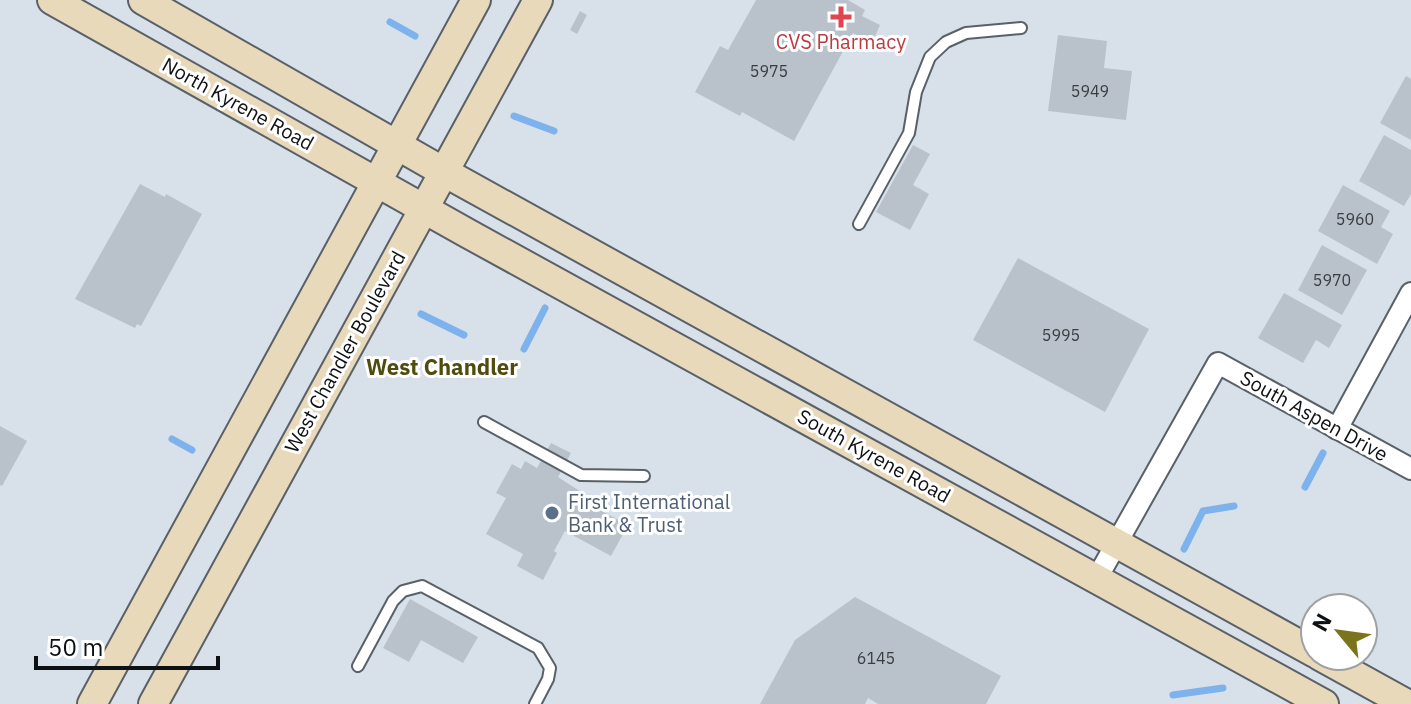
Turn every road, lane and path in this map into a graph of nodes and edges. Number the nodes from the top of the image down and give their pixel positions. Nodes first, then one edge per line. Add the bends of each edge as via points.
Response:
1 (52, 0) edge
2 (143, 0) edge
3 (476, 0) edge
4 (538, 0) edge
5 (1021, 28) dead end
6 (398, 144) junction
7 (444, 172) junction
8 (377, 183) junction
9 (424, 209) junction
10 (859, 224) dead end
11 (1411, 293) edge
12 (796, 366) junction
13 (484, 422) dead end
14 (1337, 429) junction
15 (847, 441) junction
16 (1411, 469) edge
17 (644, 476) dead end
18 (1117, 543) junction
19 (1097, 578) junction
20 (1299, 645) edge
21 (358, 666) dead end
22 (1348, 672) edge
23 (92, 704) edge
24 (153, 704) edge
25 (535, 704) edge
26 (1324, 704) edge
27 (1407, 704) edge

1 - 8 main road, North Kyrene Road
2 - 6 main road
3 - 6 main road
4 - 7 main road, West Chandler Boulevard
5 - 10 lane via 966,33 930,57 916,92 909,133
6 - 7 main road
6 - 8 main road
7 - 9 main road, West Chandler Boulevard
7 - 12 main road, South Kyrene Road
8 - 9 main road, North Kyrene Road
8 - 23 main road
9 - 15 main road, South Kyrene Road
9 - 24 main road, West Chandler Boulevard
11 - 14 street
12 - 15 main road via 834,406
12 - 18 main road, South Kyrene Road
13 - 17 lane via 581,475
14 - 16 street, South Aspen Drive
14 - 18 street, South Aspen Drive via 1218,363
15 - 19 main road, South Kyrene Road
18 - 19 street
18 - 20 main road, South Kyrene Road
19 - 26 main road, South Kyrene Road
21 - 25 lane via 393,601 403,591 422,586 538,648 550,668
22 - 27 main road, South Kyrene Road

